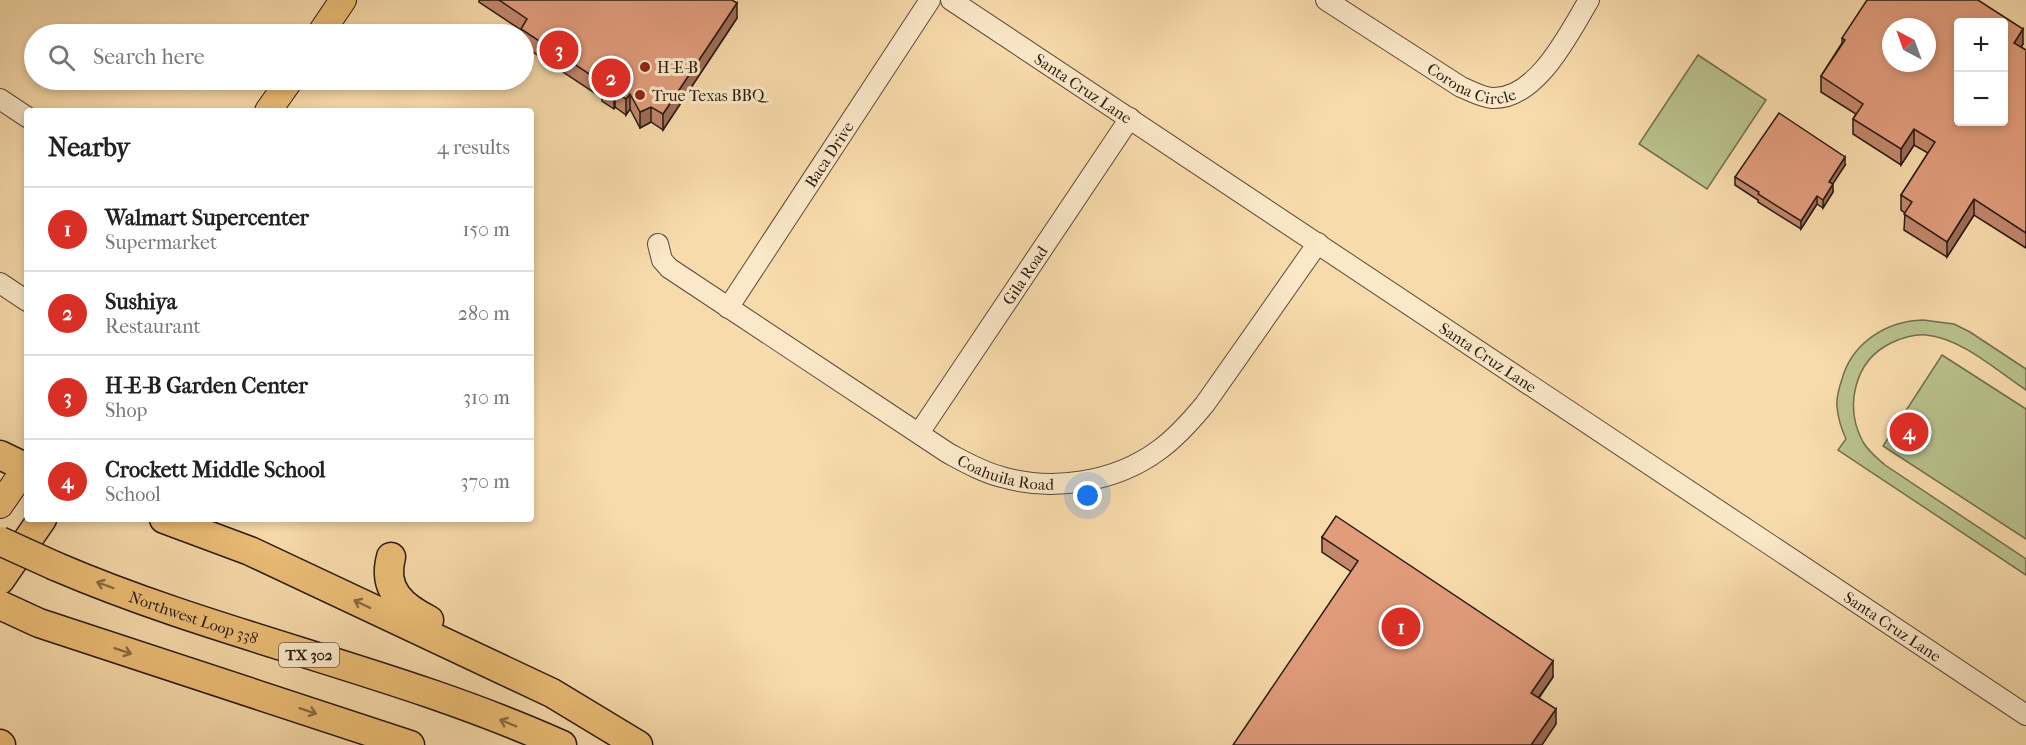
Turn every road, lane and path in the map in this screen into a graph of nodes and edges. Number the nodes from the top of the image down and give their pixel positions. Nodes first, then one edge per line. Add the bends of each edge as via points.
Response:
1 (343, 0) edge
2 (930, 0) edge
3 (951, 0) edge
4 (1326, 0) edge
5 (1589, 0) edge
6 (327, 24) edge
7 (283, 90) edge
8 (0, 99) edge
9 (270, 108) edge
10 (24, 115) edge
11 (1130, 118) junction
12 (1318, 243) junction
13 (658, 244) dead end
14 (0, 283) edge
15 (24, 299) edge
16 (728, 308) junction
17 (919, 433) junction
18 (0, 455) edge
19 (24, 466) edge
20 (24, 471) edge
21 (0, 506) edge
22 (40, 522) edge
23 (172, 522) edge
24 (0, 541) edge
25 (391, 557) dead end
26 (0, 580) edge
27 (0, 605) edge
28 (2026, 715) edge
29 (410, 745) edge
30 (562, 745) edge
31 (638, 745) edge
32 (653, 745) edge

1 - 6 main road
2 - 16 street, Baca Drive
3 - 11 street, Santa Cruz Lane
4 - 5 street, Corona Circle via 1461,87 1492,98 1514,94 1531,84
7 - 9 main road
8 - 10 street
11 - 12 street, Santa Cruz Lane
11 - 17 street, Gila Road
12 - 17 street, Coahuila Road via 1198,413 1159,450 1130,467 1078,482 1035,483 1003,478 972,466
12 - 28 street, Santa Cruz Lane
13 - 16 street, Coahuila Road via 662,260 669,268
14 - 15 street
16 - 17 street, Coahuila Road
18 - 19 highway
20 - 21 main road
22 - 26 highway
31 -> 23 highway via 552,693 250,551
30 -> 24 highway, Northwest Loop 338 / TX 302, bridge via 451,701 201,620 55,566
25 - 32 highway via 392,584 405,607 523,665
27 -> 29 highway via 27,619

